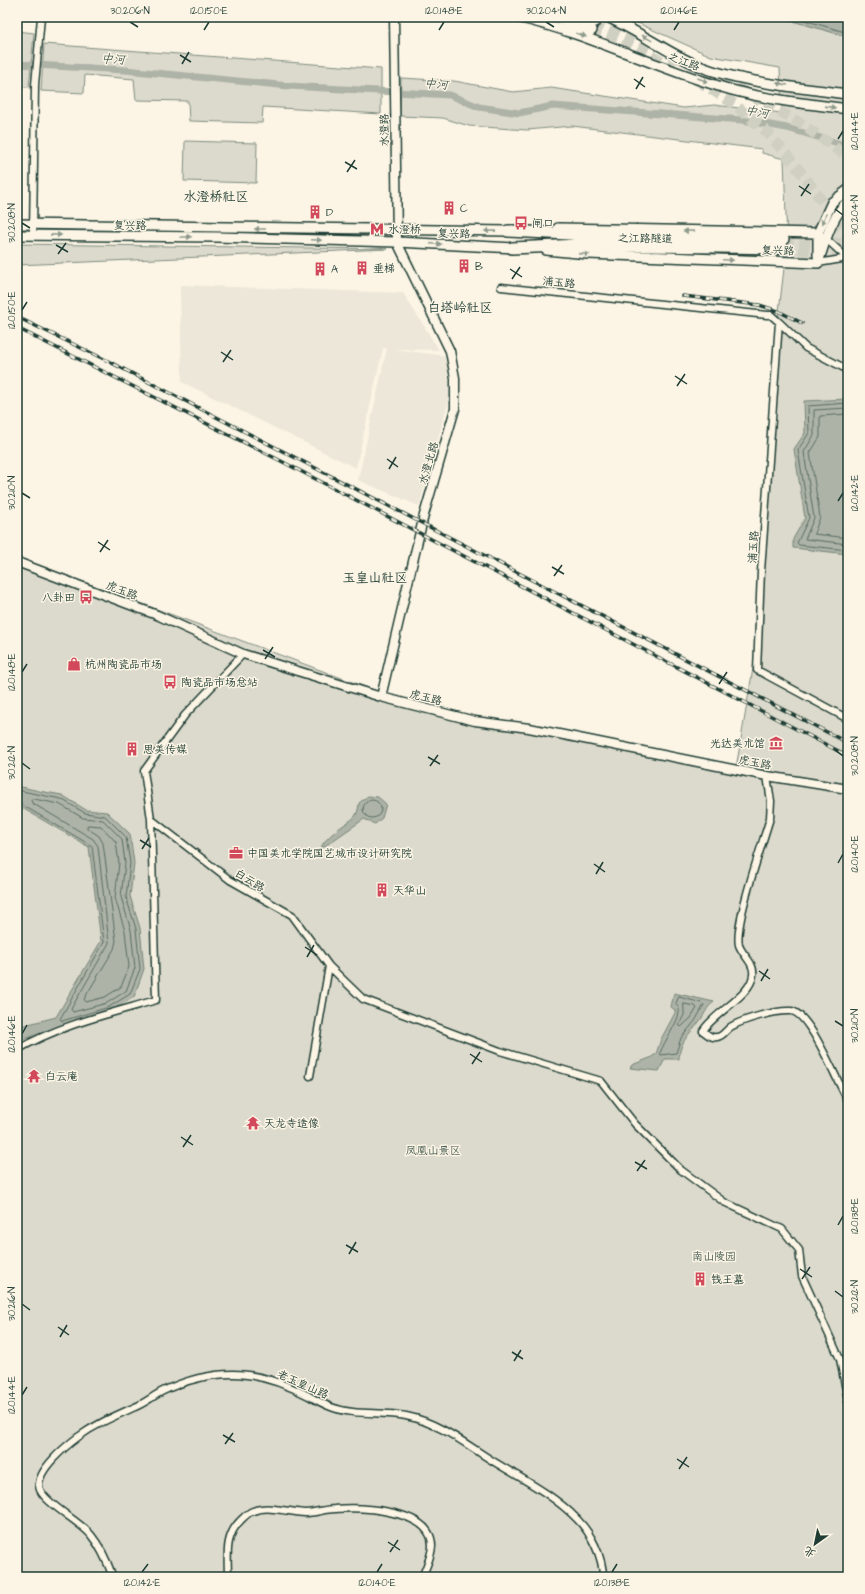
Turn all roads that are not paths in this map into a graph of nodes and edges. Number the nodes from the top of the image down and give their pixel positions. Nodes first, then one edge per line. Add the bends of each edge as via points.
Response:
1 (41, 17) edge
2 (394, 17) edge
3 (517, 17) edge
4 (556, 17) edge
5 (583, 17) edge
6 (607, 17) edge
7 (848, 94) edge
8 (848, 109) edge
9 (848, 190) edge
10 (848, 201) edge
11 (17, 224) edge
12 (32, 224) junction
13 (397, 229) junction
14 (508, 231) junction
15 (818, 233) junction
16 (17, 235) edge
17 (33, 235) junction
18 (827, 238) junction
19 (397, 242) junction
20 (512, 248) junction
21 (847, 258) edge
22 (818, 263) junction
23 (501, 287) dead end
24 (779, 322) junction
25 (848, 370) edge
26 (17, 562) edge
27 (243, 654) junction
28 (381, 697) junction
29 (848, 719) edge
30 (767, 776) junction
31 (848, 789) edge
32 (151, 819) junction
33 (329, 966) junction
34 (17, 1050) edge
35 (310, 1076) dead end
36 (848, 1100) edge
37 (848, 1401) edge
38 (113, 1577) edge
39 (228, 1577) edge
40 (422, 1577) edge
41 (603, 1577) edge

1 - 12 street via 35,85
2 - 13 street, 水澄路
3 -> 8 main road, 之江路 via 571,31 732,90
4 - 5 highway via 593,26
7 -> 6 main road, 之江路 via 741,78 712,71 684,59
9 -> 15 main road via 832,202
10 - 18 main road via 840,209
11 - 12 main road, 复兴路
13 -> 12 main road, 复兴路
12 - 17 street
14 -> 13 main road, 复兴路
13 - 19 street, 水澄路
15 -> 14 main road, 复兴路 via 521,228
14 - 20 highway, 之江路隧道 via 782,243 580,244
15 - 18 street
15 - 22 main road
16 - 17 main road, 复兴路
17 -> 19 main road, 复兴路
18 - 21 street
18 - 22 main road
19 -> 20 main road, 复兴路
19 - 28 street, 水澄北路 via 450,351 456,392 455,409 424,515
20 -> 22 main road, 复兴路 via 588,254
21 - 22 street
23 - 24 street, 浦玉路 via 771,315
24 - 25 street, 浦玉路 via 806,348
24 - 29 street, 浦玉路 via 761,571 757,670
26 - 27 street, 虎玉路 via 157,615
27 - 28 street, 虎玉路
27 - 32 street via 185,715 144,771
28 - 30 street, 虎玉路 via 475,721 529,728
30 - 31 street, 虎玉路
30 - 36 street via 771,801 770,818 741,924 739,945 750,962 753,975 748,987 728,1008 708,1022 703,1031 711,1037 718,1037 731,1026 764,1014 795,1011 819,1043
32 - 33 street, 白云路 via 230,880 292,915
32 - 34 street via 156,1000 62,1029
33 - 35 street
33 - 37 street, 白云路 via 363,1000 500,1051 601,1081 635,1124 681,1170 724,1202 782,1228 799,1250 802,1276 840,1359
38 - 41 street, 老玉皇山路 via 104,1554 90,1533 42,1494 39,1480 70,1443 94,1425 177,1385 206,1377 232,1374 278,1382 331,1407 346,1411 407,1416 432,1424 458,1438 550,1497 578,1520 593,1541
39 - 40 street via 229,1537 234,1527 253,1511 268,1509 306,1513 350,1508 392,1512 419,1522 432,1544

